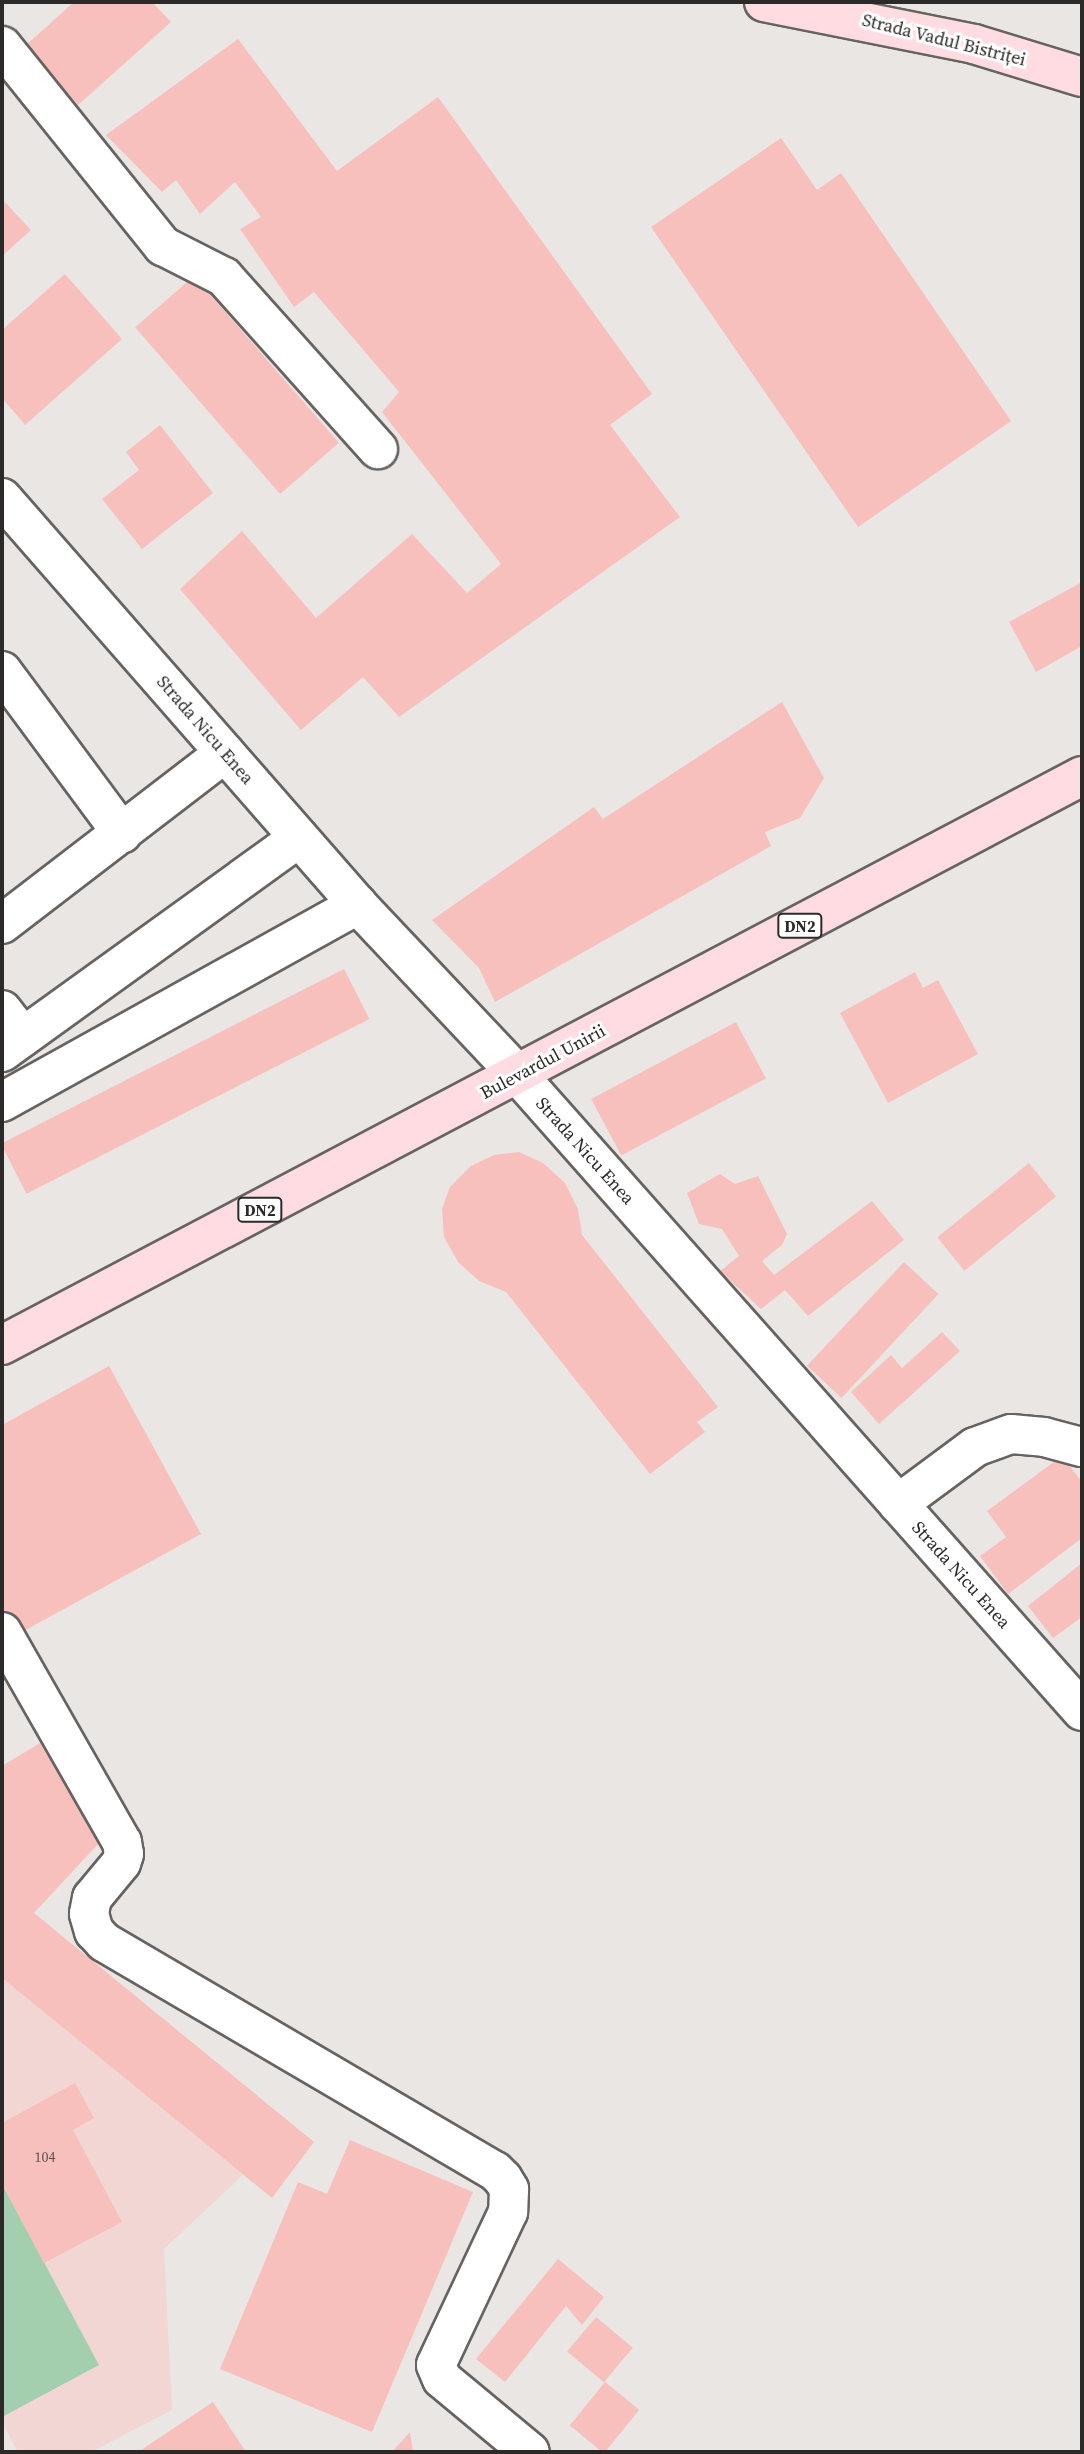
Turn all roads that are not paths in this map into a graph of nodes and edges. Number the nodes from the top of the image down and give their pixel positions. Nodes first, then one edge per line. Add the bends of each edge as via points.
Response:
1 (764, 2) edge
2 (2, 46) edge
3 (1082, 77) edge
4 (379, 449) dead end
5 (2, 498) edge
6 (2, 671) edge
7 (225, 753) junction
8 (1082, 776) edge
9 (122, 833) junction
10 (299, 838) junction
11 (358, 905) junction
12 (2, 924) edge
13 (9, 1033) edge
14 (518, 1075) junction
15 (2, 1102) edge
16 (2, 1345) edge
17 (1082, 1447) edge
18 (898, 1504) junction
19 (2, 1632) edge
20 (1082, 1711) edge
21 (530, 2452) edge

1 - 3 main road, Strada Vadul Bistriței via 974,44
2 - 4 street via 163,246 224,277
5 - 7 street, Strada Nicu Enea
6 - 9 street
7 - 9 street
7 - 10 street, Strada Nicu Enea
8 - 14 main road, Bulevardul Unirii / DN2
9 - 12 street
10 - 11 street, Strada Nicu Enea
10 - 13 street
11 - 14 street, Strada Nicu Enea
11 - 15 street
14 - 16 main road, Bulevardul Unirii / DN2
14 - 18 street, Strada Nicu Enea
17 - 18 street via 1011,1434 975,1447
18 - 20 street, Strada Nicu Enea
19 - 21 street via 122,1842 121,1863 92,1898 89,1914 94,1931 104,1942 495,2171 509,2189 508,2212 438,2355 438,2372

